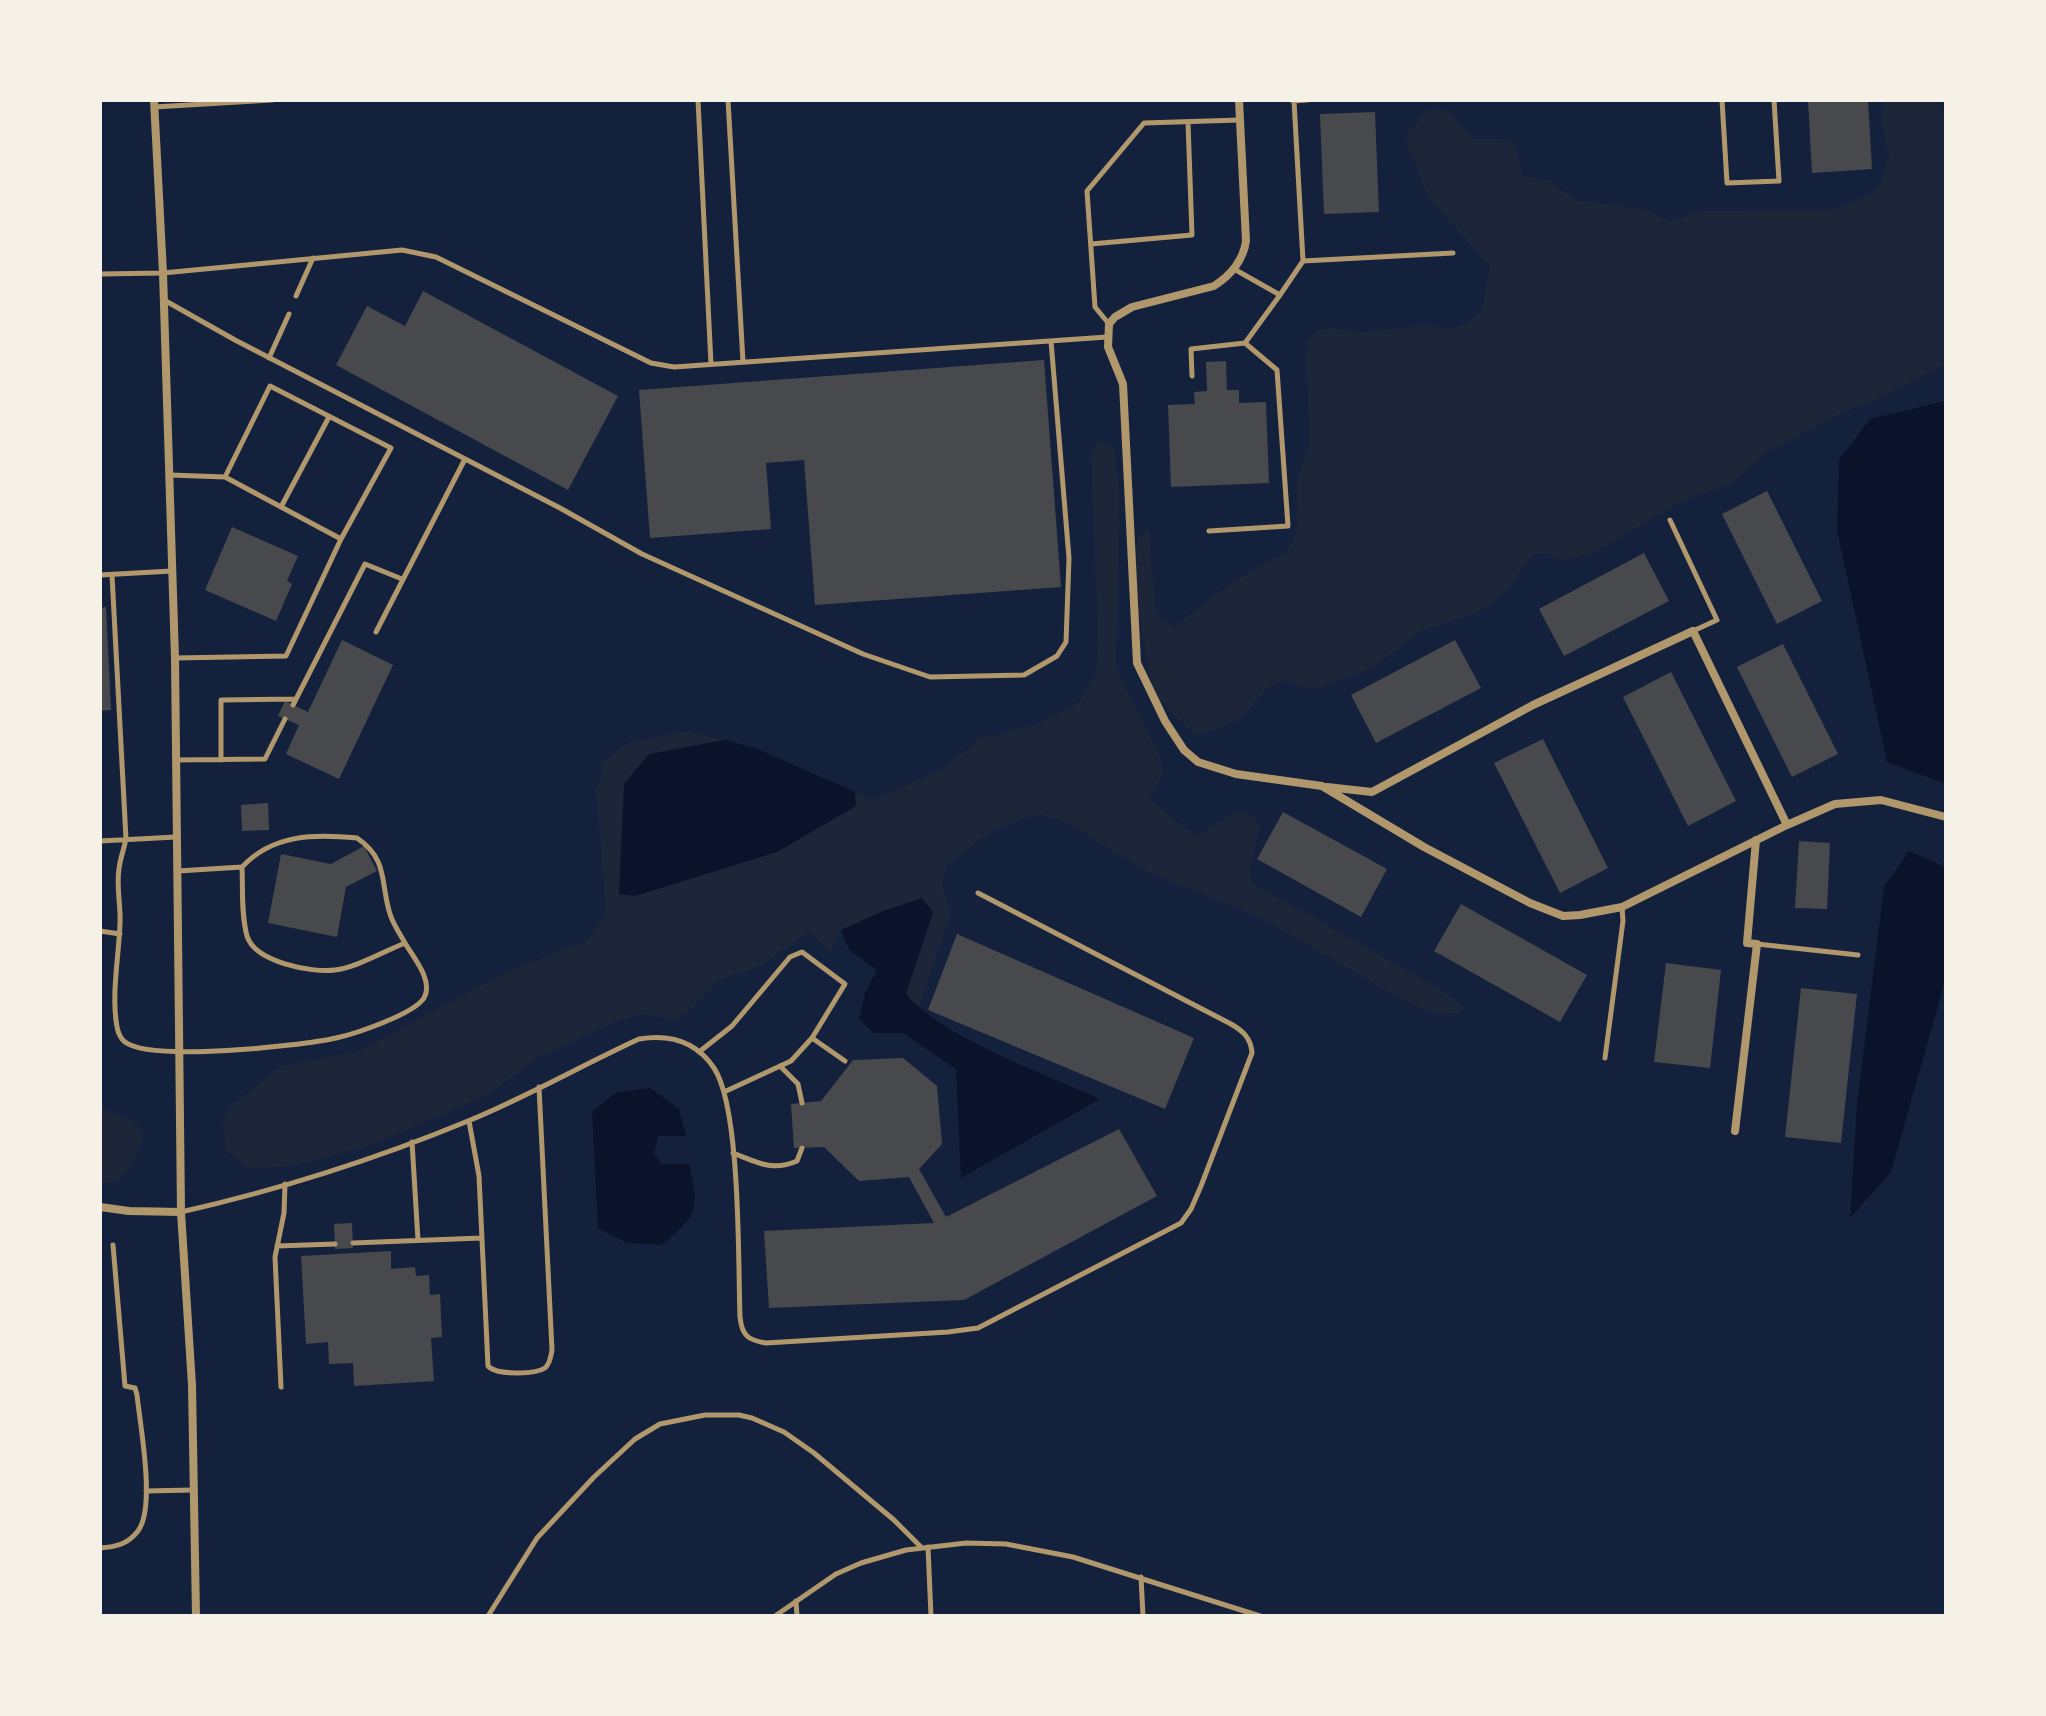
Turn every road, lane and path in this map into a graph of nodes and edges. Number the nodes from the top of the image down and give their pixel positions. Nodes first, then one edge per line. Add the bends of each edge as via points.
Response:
1 (272, 100) edge
2 (698, 100) edge
3 (728, 100) edge
4 (1239, 100) edge
5 (1292, 100) edge
6 (1307, 100) edge
7 (1722, 100) edge
8 (1774, 100) edge
9 (218, 102) edge
10 (154, 104) edge
11 (1240, 120) junction
12 (1188, 122) junction
13 (1091, 244) junction
14 (1453, 253) dead end
15 (313, 258) junction
16 (1303, 261) junction
17 (1234, 269) junction
18 (163, 273) junction
19 (100, 274) edge
20 (1280, 295) junction
21 (296, 296) dead end
22 (164, 300) junction
23 (289, 314) dead end
24 (1109, 324) junction
25 (1107, 337) junction
26 (1051, 341) junction
27 (1245, 343) junction
28 (269, 358) junction
29 (743, 362) junction
30 (711, 364) junction
31 (1192, 376) dead end
32 (329, 417) junction
33 (465, 459) junction
34 (169, 475) junction
35 (225, 477) junction
36 (281, 507) junction
37 (1670, 520) dead end
38 (1209, 531) dead end
39 (341, 539) junction
40 (172, 571) junction
41 (100, 575) edge
42 (112, 575) junction
43 (402, 579) junction
44 (1693, 631) junction
45 (376, 632) dead end
46 (175, 658) junction
47 (285, 719) dead end
48 (175, 760) junction
49 (221, 760) junction
50 (1322, 786) junction
51 (1946, 817) edge
52 (1787, 825) junction
53 (176, 837) junction
54 (126, 839) junction
55 (1756, 840) junction
56 (100, 841) edge
57 (242, 867) junction
58 (177, 871) junction
59 (978, 893) dead end
60 (1622, 907) junction
61 (100, 931) edge
62 (120, 934) junction
63 (405, 943) junction
64 (1757, 944) junction
65 (1858, 955) dead end
66 (812, 1038) junction
67 (179, 1051) junction
68 (699, 1052) junction
69 (1605, 1058) dead end
70 (845, 1061) dead end
71 (780, 1066) junction
72 (539, 1087) junction
73 (724, 1092) junction
74 (802, 1103) dead end
75 (469, 1121) junction
76 (1735, 1131) dead end
77 (412, 1142) junction
78 (802, 1148) dead end
79 (733, 1153) junction
80 (285, 1184) junction
81 (100, 1207) edge
82 (181, 1212) junction
83 (481, 1238) junction
84 (418, 1240) junction
85 (353, 1243) dead end
86 (335, 1244) dead end
87 (113, 1245) dead end
88 (277, 1246) junction
89 (281, 1387) dead end
90 (194, 1490) junction
91 (146, 1491) junction
92 (100, 1548) edge
93 (925, 1548) junction
94 (1141, 1577) junction
95 (796, 1600) junction
96 (196, 1616) edge
97 (488, 1616) edge
98 (775, 1616) edge
99 (797, 1616) edge
100 (931, 1616) edge
101 (1143, 1616) edge
102 (1260, 1616) edge

1 - 9 lane
2 - 30 lane
3 - 29 lane
4 - 11 street
5 - 6 lane
5 - 16 lane
7 - 8 lane via 1727,183 1779,181
9 - 10 lane
10 - 18 street
11 - 12 lane
11 - 17 street via 1246,241
12 - 13 lane via 1144,123 1087,191
12 - 13 lane via 1192,235
13 - 24 lane via 1095,307
14 - 16 lane
15 - 18 lane
15 - 21 lane
15 - 30 lane via 402,250 436,257 651,363
16 - 20 lane
17 - 20 lane
17 - 24 street via 1214,286 1132,307
18 - 19 lane
18 - 22 street
20 - 27 lane
22 - 28 lane
22 - 34 street
23 - 28 lane
24 - 25 street
25 - 26 lane
25 - 50 street via 1123,384 1137,663 1146,684 1178,740 1198,762 1236,774
26 - 29 lane
26 - 33 lane via 1069,558 1066,642 1057,656 1024,675 930,677 863,654 642,554
27 - 31 lane via 1191,349
27 - 38 lane via 1277,370 1288,526
28 - 33 lane
29 - 30 lane
32 - 35 lane via 270,386
32 - 36 lane
32 - 39 lane via 391,448
33 - 43 lane
34 - 35 lane
34 - 40 street
35 - 36 lane
36 - 39 lane
37 - 44 lane via 1717,620
39 - 46 lane via 286,656
40 - 42 lane
40 - 46 street
41 - 42 lane
42 - 54 lane
43 - 45 lane
43 - 49 lane via 365,564 294,702 221,700
44 - 50 street via 1533,705 1372,792
44 - 52 street
46 - 48 street
47 - 49 lane via 265,759
48 - 49 lane
48 - 53 street
50 - 60 street via 1424,847 1554,914
51 - 52 street via 1867,799 1835,804
52 - 55 street
53 - 54 lane
53 - 58 street
54 - 56 lane
54 - 62 lane via 118,872
55 - 60 street
55 - 64 street via 1747,943
57 - 58 lane
57 - 63 lane via 269,844 286,839 357,838 383,870 390,916
57 - 63 lane via 247,937 268,958 337,970
58 - 67 street
59 - 79 lane via 1244,1032 1251,1046 1248,1067 1181,1223 978,1328 751,1340 742,1332 740,1317
60 - 69 lane
61 - 62 lane
62 - 67 lane via 117,1029 124,1041 138,1048
63 - 67 lane via 427,985 424,998 407,1012 338,1037 300,1044
64 - 65 lane
64 - 76 street
66 - 68 lane via 845,984 802,952 790,957 732,1026
66 - 70 lane
66 - 71 lane
67 - 82 street
68 - 72 lane via 677,1039 639,1039
68 - 73 lane
71 - 73 lane
71 - 74 lane via 798,1084
72 - 75 lane
72 - 83 lane via 552,1350 545,1368 499,1373 488,1366
73 - 79 lane
75 - 77 lane
75 - 83 lane via 477,1154
77 - 80 lane
77 - 84 lane
78 - 79 lane via 797,1161 784,1166 768,1167
80 - 82 lane
80 - 88 lane
81 - 82 street
82 - 90 street
83 - 84 lane
84 - 85 lane
86 - 88 lane
87 - 91 lane via 125,1386 135,1388 137,1395
88 - 89 lane
90 - 91 lane
90 - 96 street
91 - 92 lane via 140,1529 123,1544
93 - 94 lane via 1006,1544
93 - 95 lane via 861,1563
93 - 97 lane via 784,1432 739,1415 705,1415 660,1424 635,1439 537,1538
93 - 100 lane
94 - 101 lane
94 - 102 lane
95 - 98 lane
95 - 99 lane

